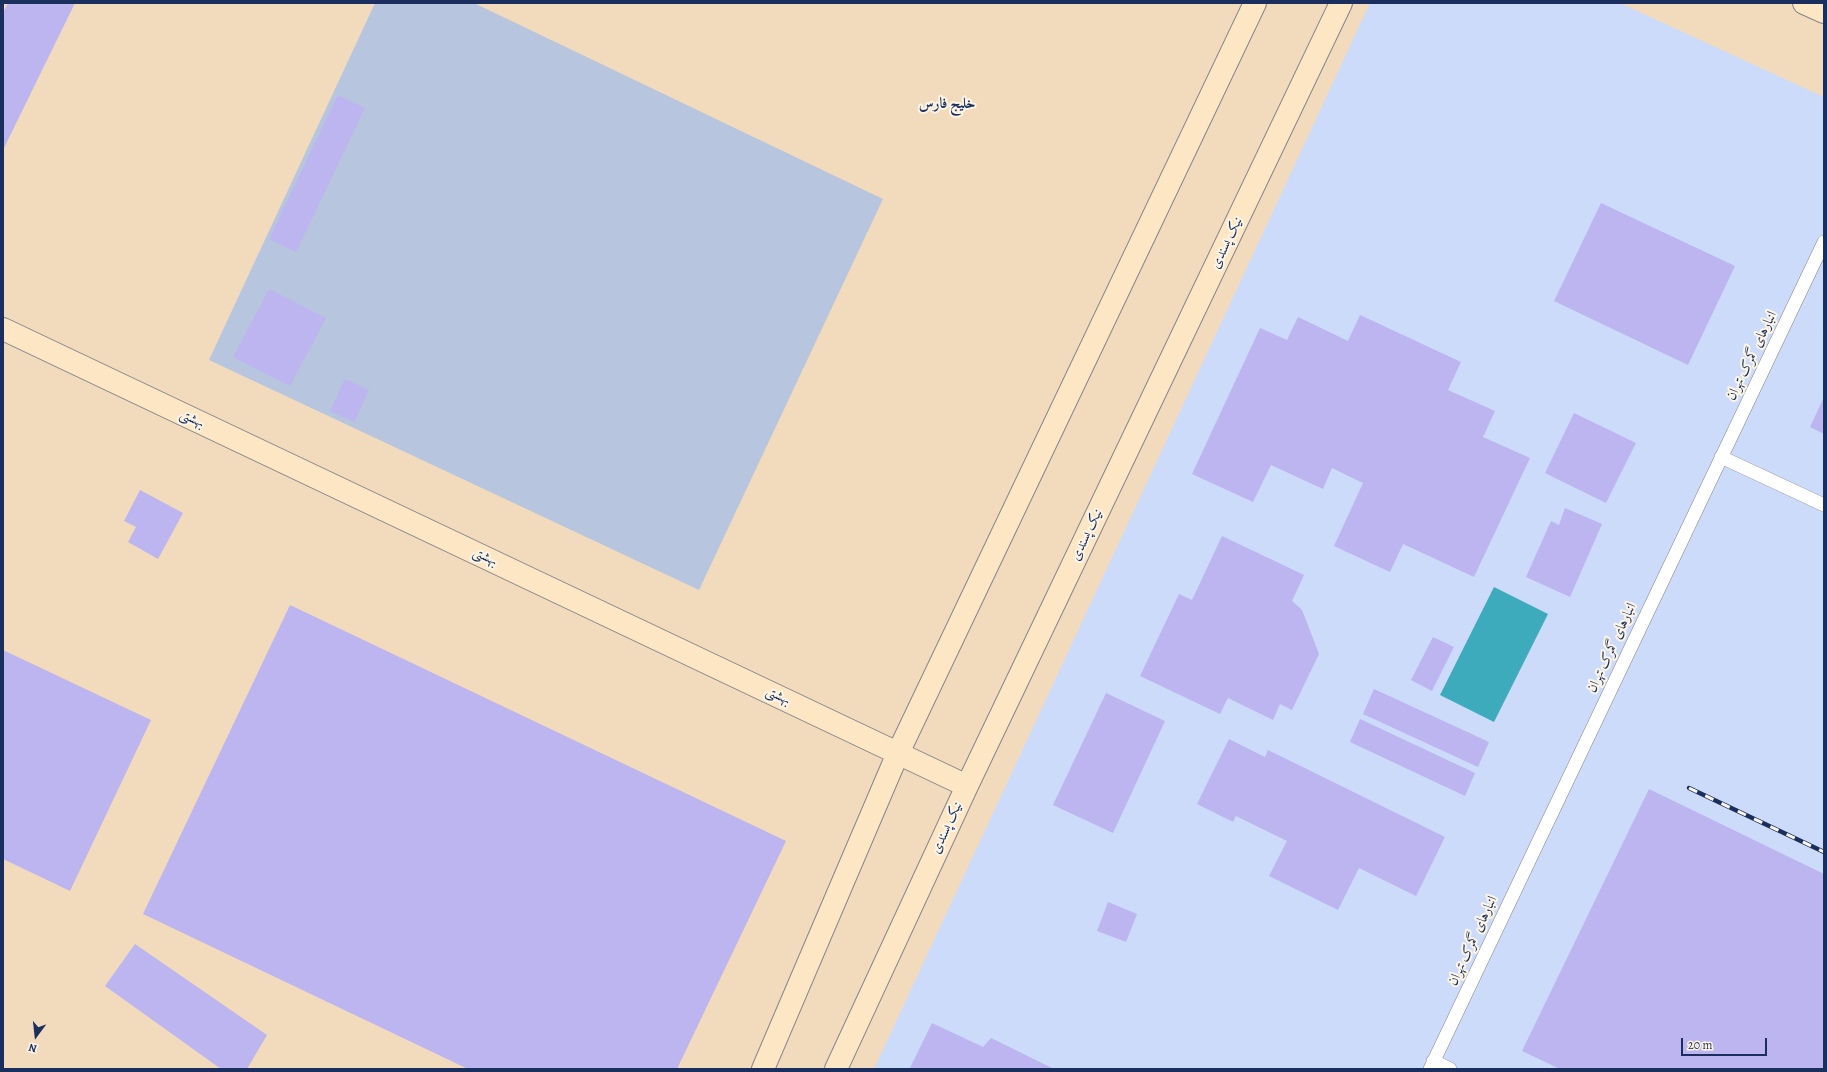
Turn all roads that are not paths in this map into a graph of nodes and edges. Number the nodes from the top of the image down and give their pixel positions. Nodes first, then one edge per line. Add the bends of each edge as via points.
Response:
1 (1255, 3) edge
2 (1341, 3) edge
3 (1804, 3) edge
4 (1824, 12) edge
5 (1824, 242) edge
6 (3, 330) edge
7 (1721, 457) junction
8 (1824, 505) edge
9 (898, 753) junction
10 (967, 786) junction
11 (1432, 1065) edge
12 (763, 1069) edge
13 (836, 1069) edge
14 (1450, 1069) edge

1 - 9 street
2 - 10 street, نیک پسندی
3 - 4 street
5 - 7 lane, انبارهای گمرک تهران
6 - 9 street, بهشتی
7 - 8 lane
7 - 11 lane, انبارهای گمرک تهران
9 - 10 street, بهشتی
9 - 12 street
10 - 13 street, نیک پسندی
11 - 14 lane

